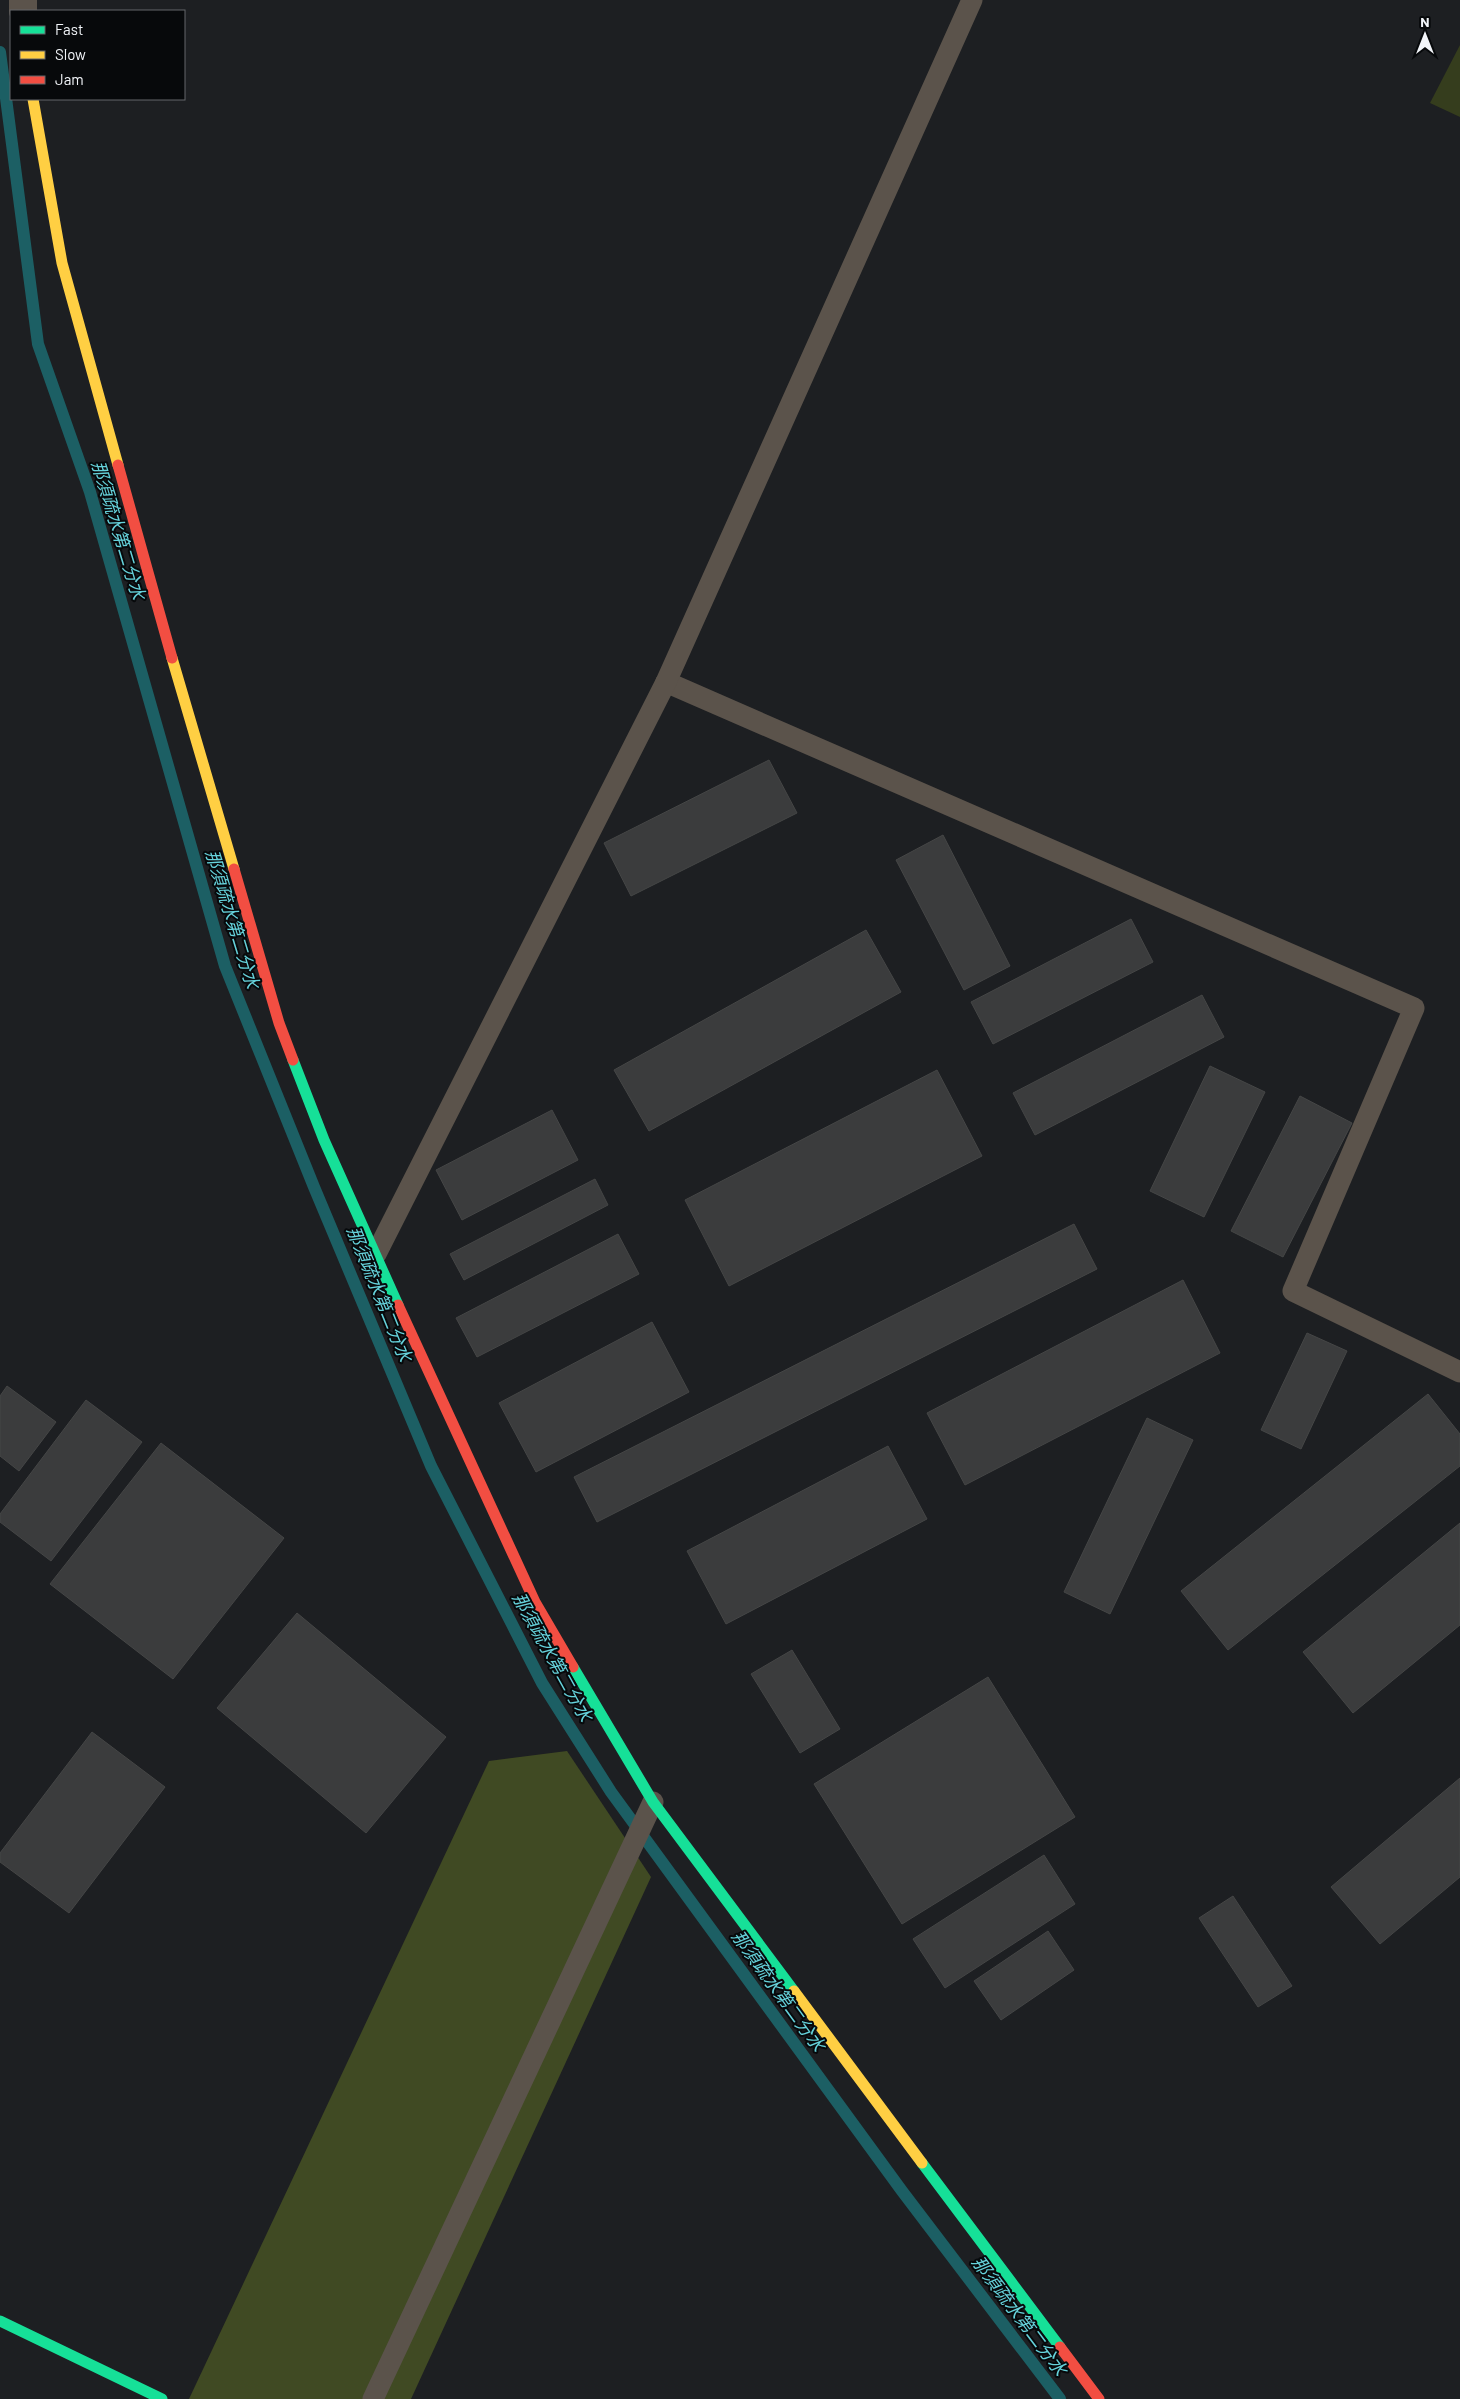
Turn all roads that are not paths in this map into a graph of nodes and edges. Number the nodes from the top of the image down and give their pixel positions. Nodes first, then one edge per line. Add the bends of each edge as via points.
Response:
1 (972, 0) edge
2 (33, 100) edge
3 (666, 682) junction
4 (376, 1254) junction
5 (1460, 1372) edge
6 (653, 1802) junction
7 (0, 2321) edge
8 (162, 2399) edge
9 (372, 2399) edge
10 (1100, 2399) edge

1 - 3 lane
2 - 4 street via 62,262 228,853 279,1023 324,1140
3 - 4 lane
3 - 5 lane via 1414,1008 1293,1291
4 - 6 street via 535,1602
6 - 9 lane
6 - 10 street
7 - 8 street

